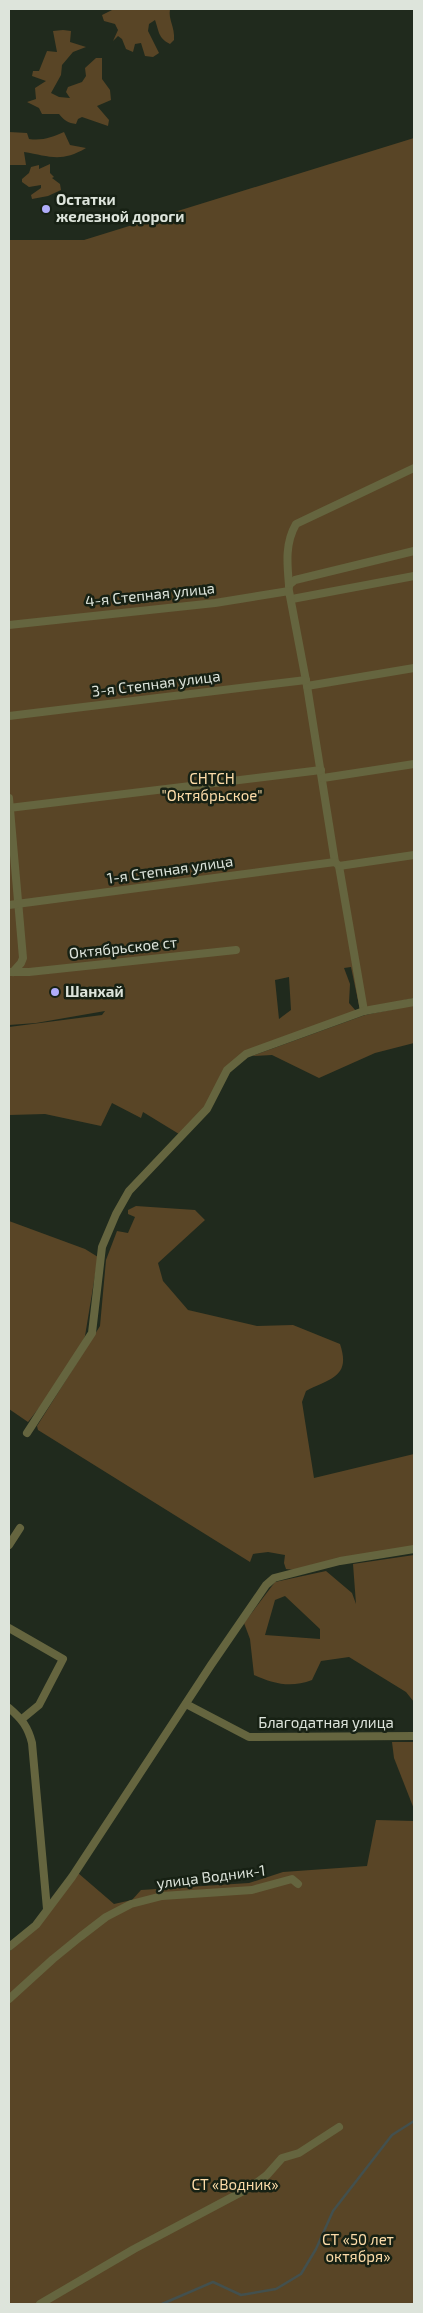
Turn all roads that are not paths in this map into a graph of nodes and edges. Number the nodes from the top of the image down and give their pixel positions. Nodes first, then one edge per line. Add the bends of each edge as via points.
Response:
1 (414, 468) edge
2 (414, 551) edge
3 (414, 576) edge
4 (290, 592) junction
5 (9, 625) edge
6 (414, 668) edge
7 (307, 683) junction
8 (9, 716) edge
9 (414, 764) edge
10 (322, 774) junction
11 (9, 798) edge
12 (9, 808) edge
13 (414, 855) edge
14 (337, 864) junction
15 (18, 904) junction
16 (9, 905) edge
17 (236, 950) dead end
18 (11, 972) edge
19 (414, 1002) edge
20 (364, 1011) junction
21 (27, 1433) dead end
22 (20, 1528) dead end
23 (9, 1545) edge
24 (414, 1549) edge
25 (9, 1628) edge
26 (186, 1704) junction
27 (9, 1708) edge
28 (22, 1719) junction
29 (414, 1736) edge
30 (45, 1884) junction
31 (298, 1884) dead end
32 (64, 1887) junction
33 (47, 1909) junction
34 (9, 1947) edge
35 (9, 1999) edge
36 (339, 2127) dead end
37 (40, 2304) edge

1 - 4 street via 296,524 291,532 286,558
2 - 4 street via 295,580
3 - 4 street, 4-я Степная улица
4 - 5 street, 4-я Степная улица
4 - 7 street
6 - 7 street, 3-я Степная улица
7 - 8 street, 3-я Степная улица
7 - 10 street
9 - 10 street
10 - 12 street
10 - 14 street
11 - 12 street, Октябрьское ст
12 - 15 street, Октябрьское ст
13 - 14 street, 1-я Степная улица
14 - 15 street, 1-я Степная улица
14 - 20 street
15 - 16 street, 1-я Степная улица
15 - 18 street, Октябрьское ст via 23,958
17 - 18 street, Октябрьское ст
19 - 20 street
20 - 21 street via 246,1054 227,1070 207,1109 129,1191 102,1247 92,1334
22 - 23 street
24 - 26 street via 340,1561 274,1578
25 - 28 street via 63,1659 39,1705
26 - 29 street, Благодатная улица via 249,1738
26 - 32 street
27 - 28 street
28 - 30 street via 32,1743
30 - 32 street via 51,1889
30 - 33 street
31 - 35 street, улица Водник-1 via 292,1879 252,1890 162,1896 131,1904 80,1937
32 - 33 street
33 - 34 street via 36,1925
36 - 37 street via 299,2153 282,2158 251,2188 134,2249

